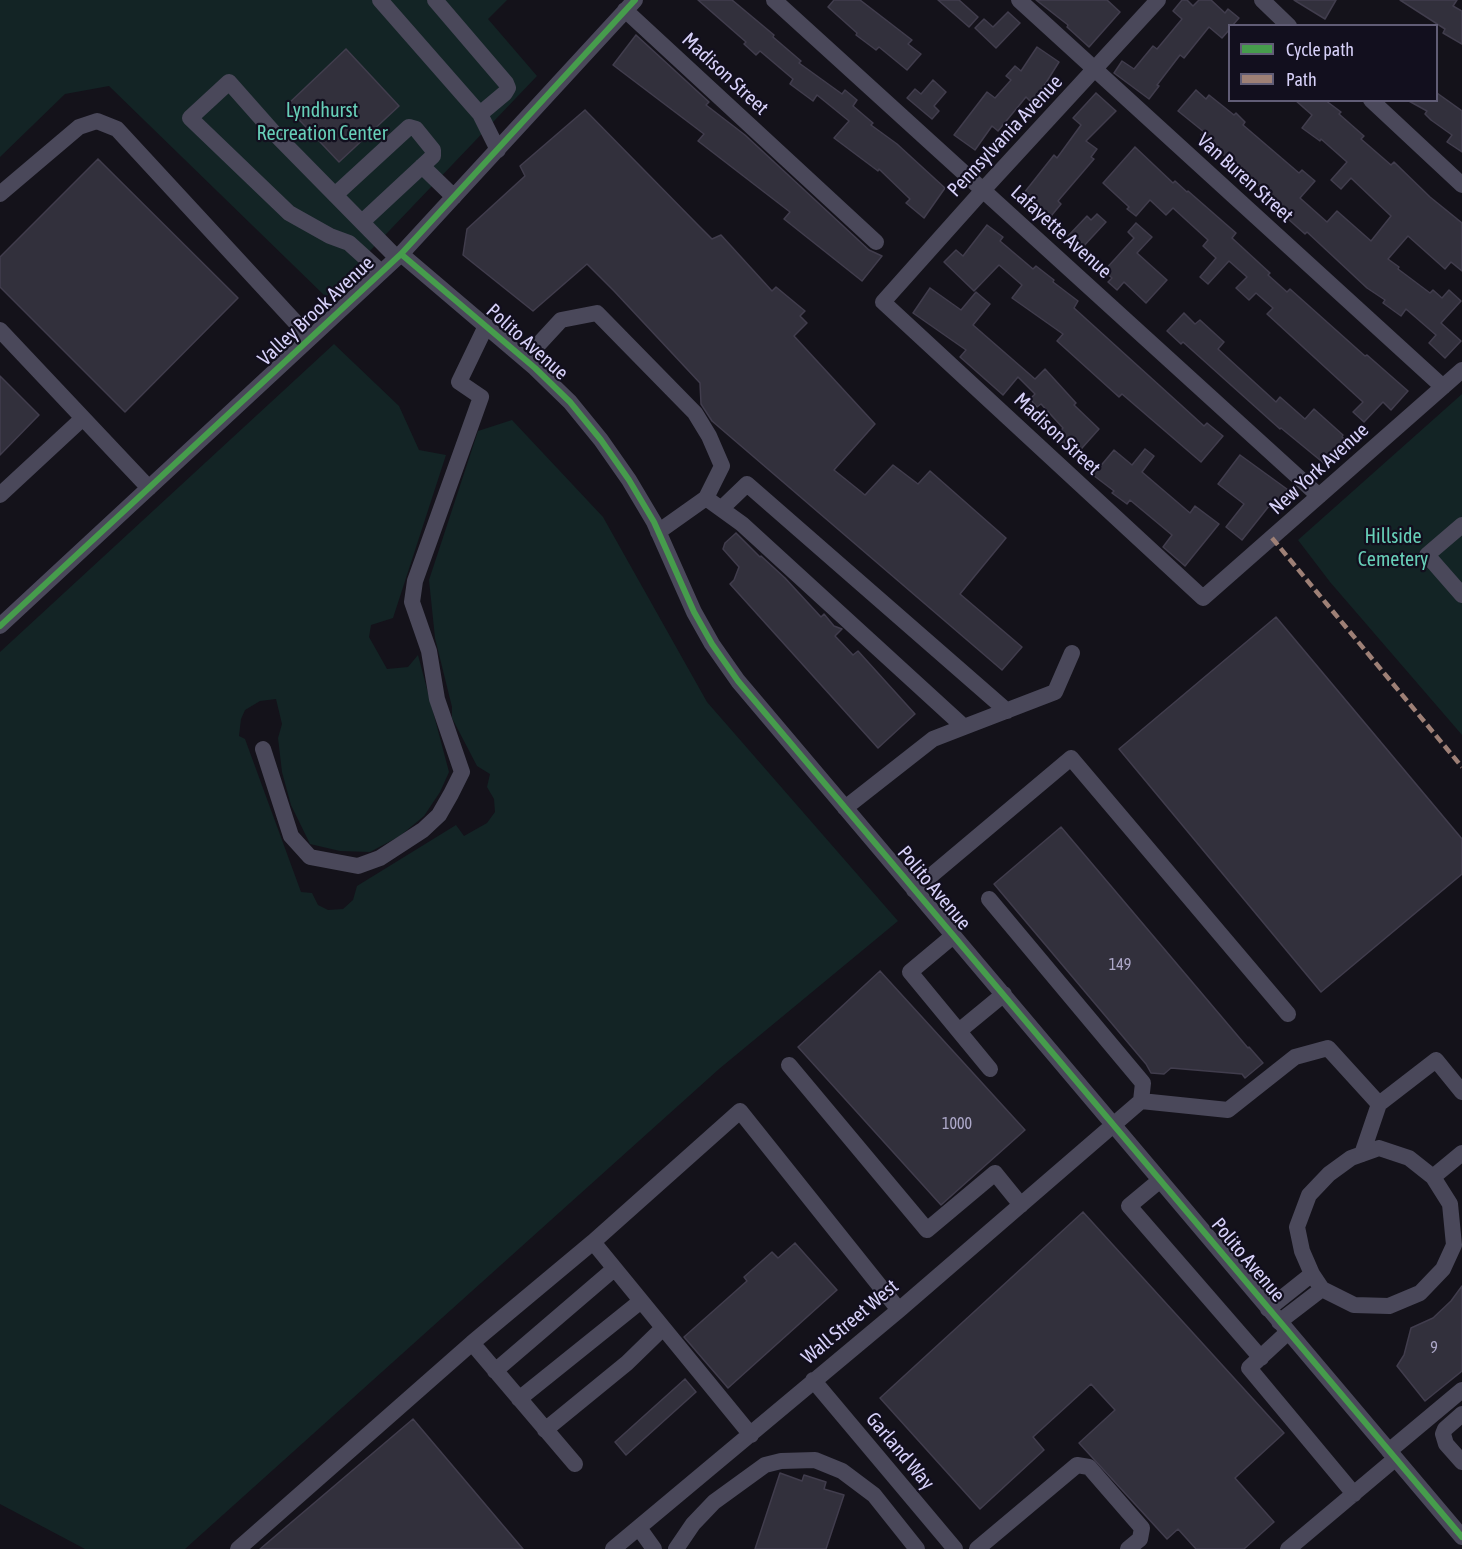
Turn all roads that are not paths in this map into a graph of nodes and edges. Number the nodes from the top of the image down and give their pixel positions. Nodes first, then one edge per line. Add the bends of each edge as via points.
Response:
1 (380, 0) edge
2 (435, 0) edge
3 (774, 0) edge
4 (1019, 0) edge
5 (1158, 0) edge
6 (1262, 0) edge
7 (630, 5) edge
8 (1287, 24) edge
9 (1095, 69) junction
10 (1373, 102) edge
11 (480, 114) junction
12 (498, 150) junction
13 (422, 166) junction
14 (1462, 185) edge
15 (984, 189) junction
16 (0, 194) edge
17 (335, 195) junction
18 (454, 197) junction
19 (362, 222) junction
20 (876, 242) dead end
21 (399, 256) junction
22 (381, 272) junction
23 (884, 302) joint
24 (486, 326) junction
25 (0, 330) edge
26 (310, 338) junction
27 (525, 359) junction
28 (1462, 370) edge
29 (1443, 387) junction
30 (83, 418) junction
31 (149, 488) junction
32 (0, 495) edge
33 (1319, 495) junction
34 (706, 498) junction
35 (720, 509) junction
36 (1462, 525) edge
37 (658, 532) junction
38 (1462, 594) edge
39 (1203, 598) joint
40 (0, 626) edge
41 (1072, 653) dead end
42 (1008, 711) junction
43 (964, 728) junction
44 (263, 750) dead end
45 (845, 808) junction
46 (914, 890) junction
47 (989, 899) dead end
48 (953, 936) junction
49 (1004, 994) junction
50 (1288, 1014) dead end
51 (959, 1030) junction
52 (789, 1065) dead end
53 (990, 1069) dead end
54 (1462, 1092) edge
55 (1141, 1101) junction
56 (1379, 1104) junction
57 (1113, 1126) junction
58 (1462, 1153) edge
59 (1362, 1154) junction
60 (1433, 1176) junction
61 (1160, 1181) junction
62 (1021, 1205) junction
63 (593, 1242) junction
64 (614, 1269) junction
65 (1312, 1274) junction
66 (1322, 1289) junction
67 (641, 1301) junction
68 (1268, 1309) junction
69 (898, 1310) junction
70 (1284, 1327) junction
71 (663, 1328) junction
72 (472, 1343) junction
73 (1261, 1358) junction
74 (495, 1371) junction
75 (813, 1380) junction
76 (1462, 1390) edge
77 (519, 1399) junction
78 (1462, 1414) edge
79 (545, 1430) junction
80 (751, 1435) junction
81 (1392, 1455) junction
82 (1462, 1462) edge
83 (574, 1464) dead end
84 (1354, 1494) junction
85 (639, 1528) junction
86 (1462, 1537) edge
87 (985, 1546) edge
88 (238, 1549) edge
89 (613, 1549) edge
90 (654, 1549) edge
91 (676, 1549) edge
92 (917, 1549) edge
93 (955, 1549) edge
94 (1128, 1549) edge
95 (1288, 1549) edge

1 - 11 street
2 - 11 street via 508,88
3 - 15 street, Lafayette Avenue
4 - 9 street, Van Buren Street
5 - 9 street, Pennsylvania Avenue
6 - 8 street
7 - 12 street, Valley Brook Avenue
7 - 20 street, Madison Street
9 - 15 street, Pennsylvania Avenue
9 - 29 street, Van Buren Street
10 - 14 street
11 - 12 street
12 - 18 street, Valley Brook Avenue
13 - 17 street via 435,153 416,129 409,127
13 - 18 street
13 - 19 street
15 - 23 street, Pennsylvania Avenue
15 - 33 street, Lafayette Avenue
16 - 26 street via 79,127 97,121 117,129
17 - 19 street, Polito Avenue
17 - 22 street, Polito Avenue via 229,82 190,118 289,213 349,243
18 - 21 street, Valley Brook Avenue
19 - 21 street, Polito Avenue
21 - 22 street, Valley Brook Avenue
21 - 24 street, Polito Avenue
22 - 26 street, Valley Brook Avenue
23 - 39 street, Madison Street
24 - 27 street, Polito Avenue
24 - 44 street via 459,382 481,397 415,581 412,602 429,651 436,699 462,772 451,794 439,815 423,830 380,858 358,866 310,857 291,836
25 - 30 street
26 - 31 street, Valley Brook Avenue
27 - 34 street via 561,321 597,313 695,412 722,466
27 - 37 street, Polito Avenue via 570,402 601,440
28 - 29 street, New York Avenue
29 - 33 street, New York Avenue
30 - 31 street
30 - 32 street
31 - 40 street, Valley Brook Avenue
33 - 39 street, New York Avenue
34 - 35 street
34 - 37 street
35 - 42 street via 747,484
35 - 43 street via 742,524
36 - 38 street via 1427,555
37 - 45 street, Polito Avenue via 712,644 738,681
41 - 42 street via 1055,692
42 - 43 street
43 - 45 street via 933,739
45 - 46 street, Polito Avenue
46 - 48 street, Polito Avenue
46 - 50 street via 1071,758
47 - 55 street via 1143,1083
48 - 49 street, Polito Avenue
48 - 51 street via 910,972
49 - 51 street
49 - 57 street, Polito Avenue
51 - 53 street
52 - 62 street via 927,1230 995,1173
54 - 56 street via 1436,1060
55 - 56 street via 1228,1110 1295,1057 1328,1048
55 - 57 street, Wall Street West
56 - 59 street
57 - 61 street, Polito Avenue
57 - 62 street, Wall Street West
58 - 60 street
59 - 60 street via 1379,1148 1409,1158
59 - 65 street via 1329,1174 1309,1195 1297,1227
60 - 66 street via 1450,1204 1454,1245 1443,1269 1420,1293 1389,1306 1354,1305
61 - 68 street, Polito Avenue
61 - 73 street via 1129,1206
62 - 69 street, Wall Street West
63 - 64 street
63 - 69 street via 740,1111
63 - 72 street
64 - 67 street
64 - 74 street
65 - 66 street
65 - 68 street
66 - 70 street
67 - 71 street
67 - 77 street
68 - 70 street, Polito Avenue
69 - 75 street, Wall Street West
70 - 73 street
70 - 81 street, Polito Avenue
71 - 79 street
71 - 80 street
72 - 74 street
72 - 88 street
73 - 84 street via 1248,1368
74 - 77 street
75 - 80 street, Wall Street West
75 - 93 street, Garland Way
76 - 81 street
77 - 79 street
78 - 82 street via 1443,1434 1446,1444
79 - 83 street
80 - 85 street, Wall Street West
81 - 84 street
81 - 86 street, Polito Avenue
84 - 95 street
85 - 89 street, Wall Street West
85 - 90 street
87 - 94 street via 1077,1465 1089,1467 1143,1528 1140,1539
91 - 92 street via 714,1502 765,1465 781,1461 814,1461 842,1471 874,1495

